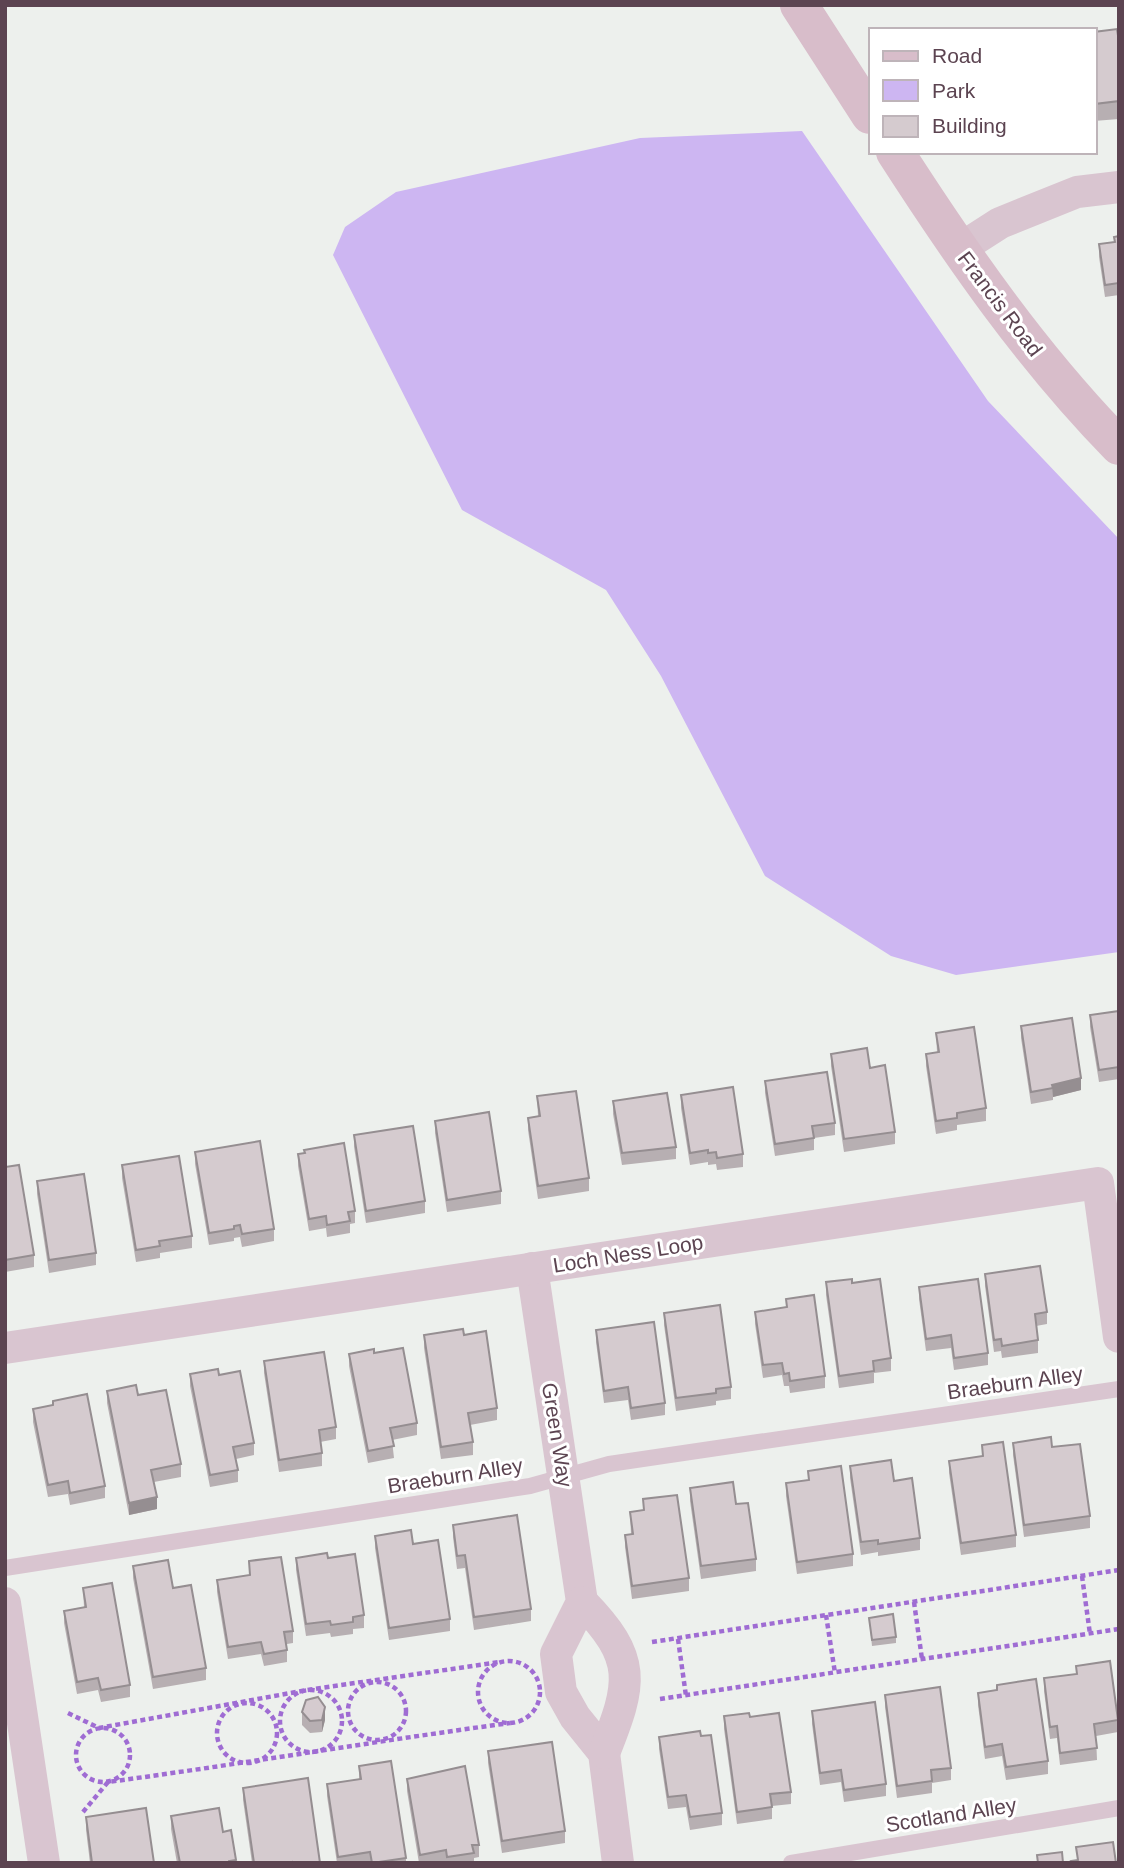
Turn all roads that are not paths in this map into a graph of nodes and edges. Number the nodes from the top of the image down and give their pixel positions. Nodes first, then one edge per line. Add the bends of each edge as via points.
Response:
1 (799, 5) edge
2 (869, 112) edge
3 (896, 154) edge
4 (1119, 187) edge
5 (958, 250) junction
6 (1119, 446) edge
7 (532, 1268) junction
8 (1119, 1337) edge
9 (5, 1348) edge
10 (1119, 1390) edge
11 (563, 1476) junction
12 (5, 1568) edge
13 (582, 1602) junction
14 (5, 1603) edge
15 (604, 1753) junction
16 (1119, 1808) edge
17 (44, 1863) edge
18 (618, 1863) edge
19 (791, 1863) edge

1 - 2 street
3 - 5 street, Francis Road
4 - 5 street via 1077,192 1000,223
5 - 6 street, Francis Road via 1072,397
7 - 8 street, Loch Ness Loop via 1098,1183
7 - 9 street, Loch Ness Loop
7 - 11 street, Green Way
10 - 11 lane, Braeburn Alley via 608,1464
11 - 12 lane, Braeburn Alley via 530,1486
11 - 13 street, Green Way
13 - 15 street via 622,1652 626,1682
13 - 15 street via 556,1654 561,1692
14 - 17 street
15 - 18 street
16 - 19 lane, Scotland Alley

